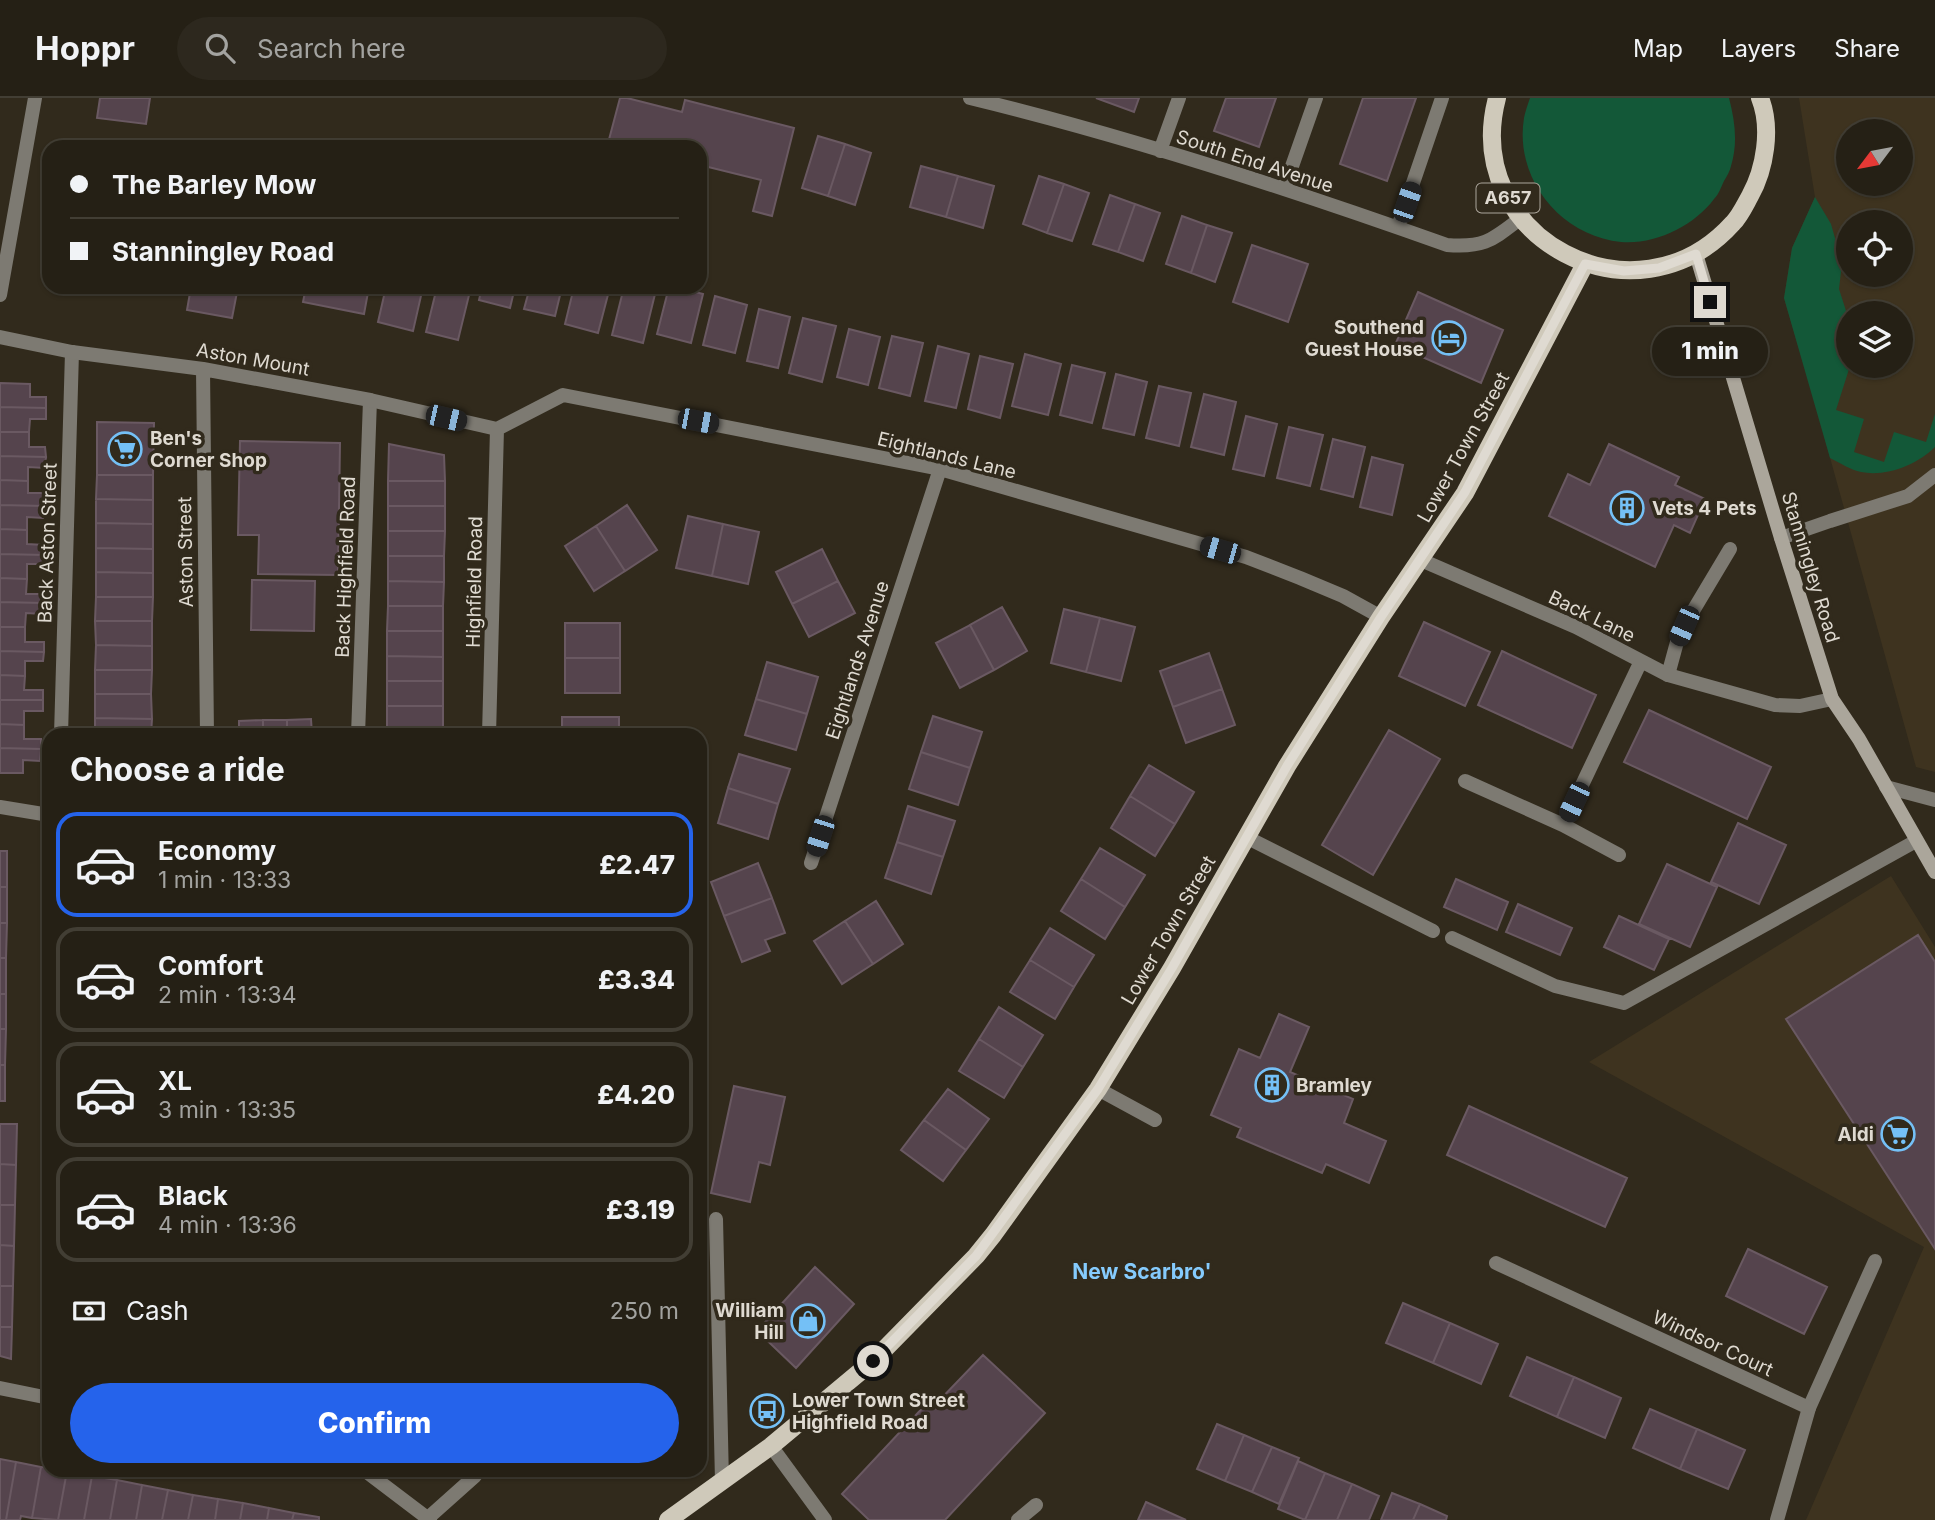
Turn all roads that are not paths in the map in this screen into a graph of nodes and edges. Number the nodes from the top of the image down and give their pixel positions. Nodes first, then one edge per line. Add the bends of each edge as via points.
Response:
1 (35, 98) edge
2 (970, 98) edge
3 (1179, 98) edge
4 (1317, 98) edge
5 (1442, 98) edge
6 (1497, 98) edge
7 (1760, 98) edge
8 (1160, 151) junction
9 (1284, 189) junction
10 (1521, 218) junction
11 (1398, 228) junction
12 (1696, 254) junction
13 (1585, 264) junction
14 (0, 295) edge
15 (0, 337) edge
16 (72, 352) junction
17 (203, 369) junction
18 (370, 400) junction
19 (497, 429) junction
20 (940, 469) junction
21 (1935, 475) edge
22 (1781, 538) junction
23 (1730, 549) dead end
24 (1421, 560) junction
25 (1381, 617) junction
26 (1641, 661) junction
27 (1668, 675) junction
28 (1832, 699) junction
29 (61, 728) edge
30 (206, 728) edge
31 (358, 728) edge
32 (489, 728) edge
33 (1465, 780) dead end
34 (1886, 787) junction
35 (1935, 800) edge
36 (0, 807) edge
37 (42, 815) edge
38 (1563, 825) junction
39 (1246, 837) junction
40 (1916, 841) junction
41 (1619, 855) dead end
42 (811, 863) dead end
43 (1935, 872) edge
44 (1433, 931) dead end
45 (1452, 938) dead end
46 (1098, 1089) junction
47 (1155, 1119) dead end
48 (716, 1219) dead end
49 (1875, 1261) dead end
50 (1496, 1263) dead end
51 (0, 1388) edge
52 (42, 1397) edge
53 (1809, 1408) junction
54 (771, 1446) junction
55 (373, 1477) edge
56 (473, 1477) edge
57 (722, 1481) junction
58 (1036, 1505) dead end
59 (429, 1519) edge
60 (668, 1520) edge
61 (825, 1520) edge
62 (1018, 1520) edge
63 (1777, 1520) edge

1 - 14 street
2 - 8 street, South End Avenue
3 - 8 street
4 - 9 street
5 - 11 street
6 - 10 main road, A657 via 1492,140 1496,168
7 - 12 main road, A657 via 1766,145 1758,181 1735,221
8 - 9 street, South End Avenue
9 - 11 street, South End Avenue
10 - 11 street, South End Avenue via 1494,239 1467,247
10 - 13 main road, A657 via 1547,244
12 - 13 main road, A657 via 1659,268 1624,271
12 - 22 street, Stanningley Road
13 - 24 main road, Lower Town Street via 1476,474
15 - 16 street, Aston Mount
16 - 17 street, Aston Mount
16 - 29 street, Back Aston Street
17 - 18 street, Aston Mount
17 - 30 street, Aston Street
18 - 19 street, Aston Mount
18 - 31 street, Back Highfield Road
19 - 20 street, Eightlands Lane via 563,395
19 - 32 street, Highfield Road
20 - 25 street, Eightlands Lane via 1246,557 1343,596
20 - 42 street, Eightlands Avenue
21 - 22 street via 1908,496
22 - 28 street, Stanningley Road
23 - 27 street via 1684,626
24 - 25 main road, Lower Town Street
24 - 26 street, Back Lane via 1576,627
25 - 39 main road, Lower Town Street
26 - 27 street, Back Lane
26 - 38 street
27 - 28 street, Back Lane via 1775,705 1800,706
28 - 34 street, Stanningley Road
33 - 38 street
34 - 35 street
34 - 40 street, Stanningley Road
36 - 37 street
38 - 41 street
39 - 44 street
39 - 46 main road, Lower Town Street
40 - 43 street, Stanningley Road
40 - 45 street via 1625,1003 1555,986
46 - 47 street
46 - 54 main road, Lower Town Street via 976,1256 873,1361
48 - 57 street
49 - 53 street
50 - 53 street, Windsor Court
51 - 52 street
53 - 63 street
54 - 57 main road, Lower Town Street
54 - 61 street
55 - 59 street
56 - 59 street
57 - 60 main road, Lower Town Street
58 - 62 street

